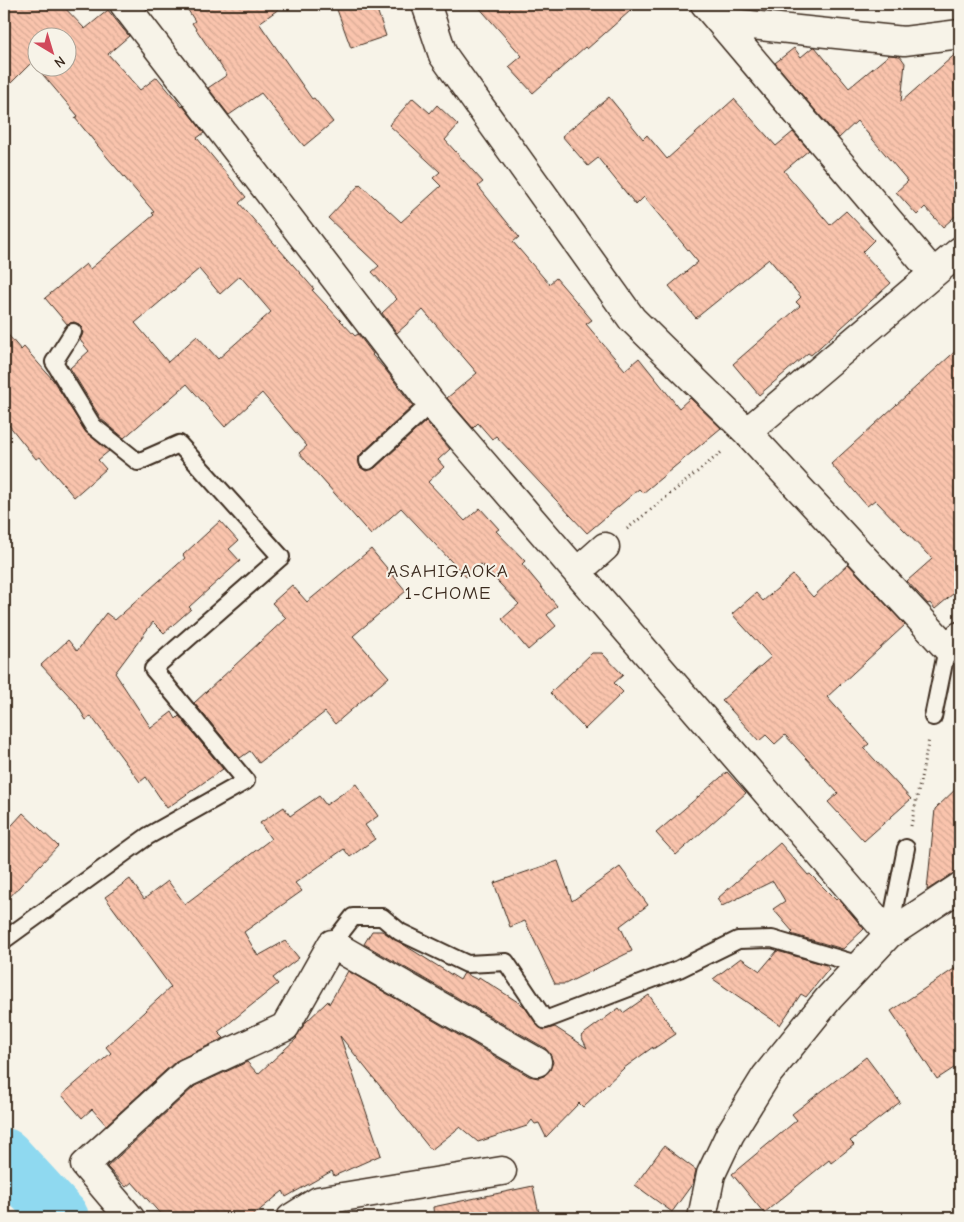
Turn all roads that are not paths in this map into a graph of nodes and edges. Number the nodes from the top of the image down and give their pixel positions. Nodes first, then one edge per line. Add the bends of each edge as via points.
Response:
1 (124, 4) edge
2 (426, 4) edge
3 (714, 13) edge
4 (960, 34) edge
5 (960, 251) edge
6 (934, 274) junction
7 (73, 332) dead end
8 (431, 403) junction
9 (747, 432) junction
10 (368, 461) dead end
11 (605, 547) road end
12 (578, 571) junction
13 (954, 642) edge
14 (933, 717) road end
15 (906, 848) road end
16 (960, 887) edge
17 (889, 934) junction
18 (4, 940) edge
19 (332, 944) junction
20 (860, 965) junction
21 (537, 1062) dead end
22 (502, 1171) dead end
23 (130, 1218) edge
24 (291, 1218) edge
25 (702, 1218) edge

1 - 8 street
2 - 9 street via 443,55 632,319
3 - 4 street via 904,41
3 - 6 street
5 - 6 street
6 - 9 street
7 - 18 lane via 54,362 93,426 138,462 179,444 281,557 153,669 246,781 148,836
8 - 10 lane
8 - 12 street
9 - 13 street
11 - 12 street
12 - 17 street
13 - 14 lane
15 - 17 lane
16 - 17 street
17 - 20 street
19 - 20 lane via 353,917 382,917 400,932 467,964 506,962 545,1020 679,969 738,940 772,939
19 - 21 street
19 - 23 street via 285,1027 186,1073 84,1165
20 - 25 street via 766,1076 730,1134 711,1174
22 - 24 street via 318,1201

